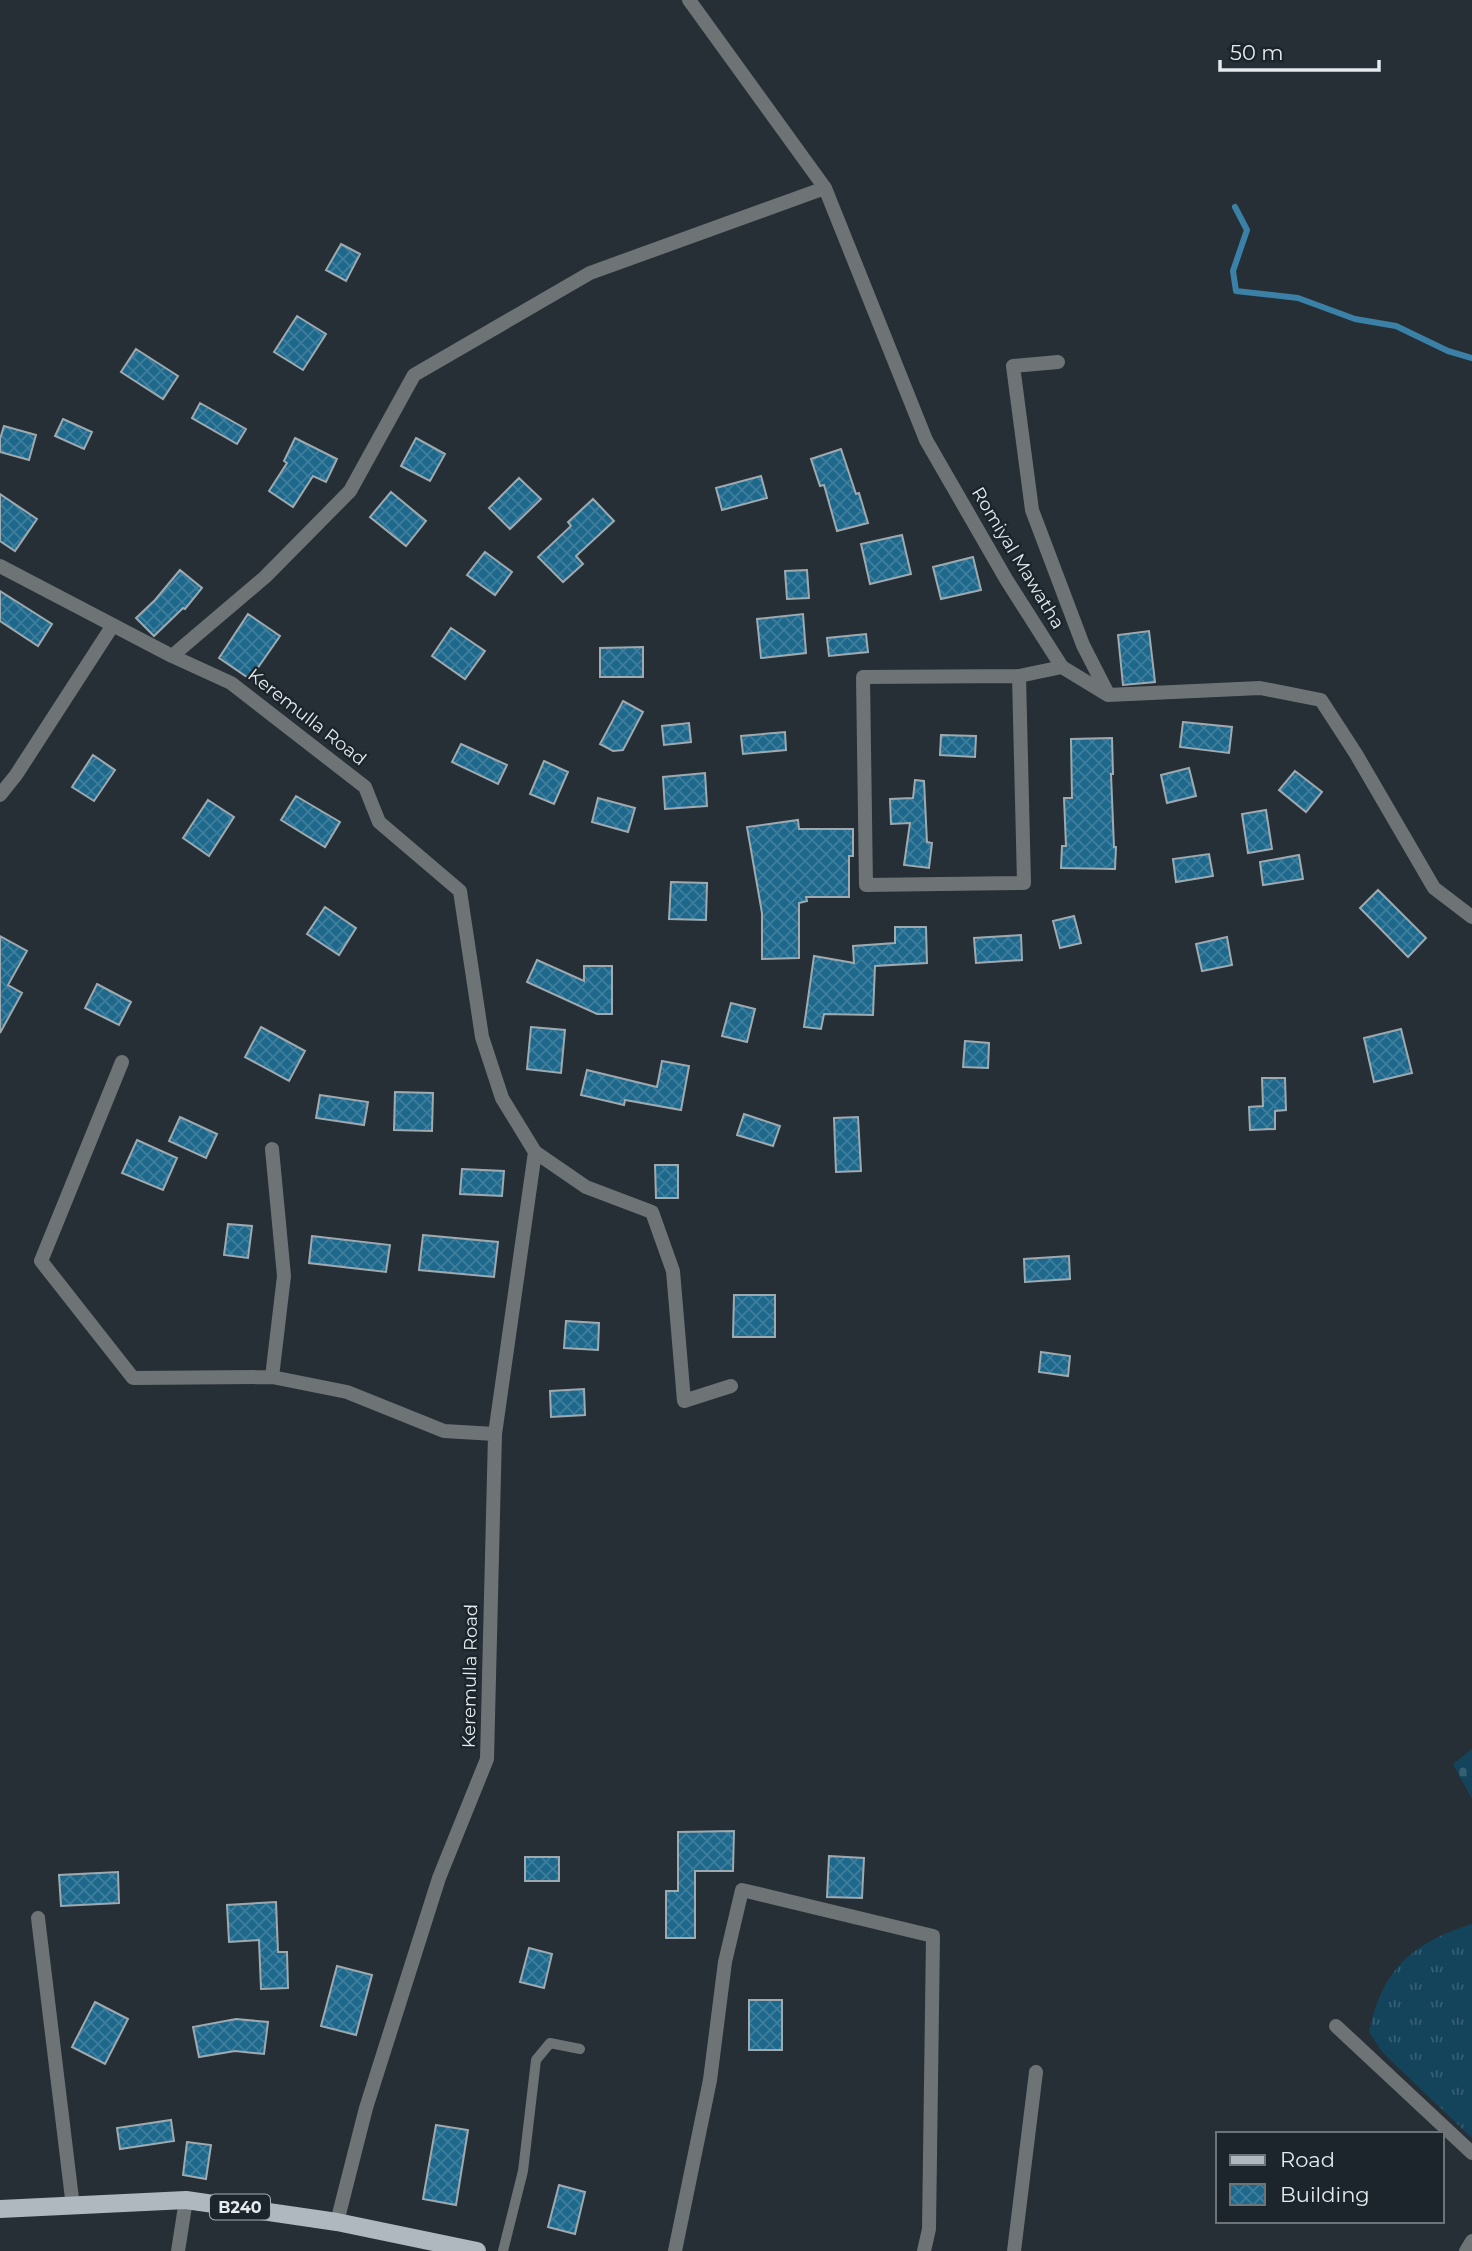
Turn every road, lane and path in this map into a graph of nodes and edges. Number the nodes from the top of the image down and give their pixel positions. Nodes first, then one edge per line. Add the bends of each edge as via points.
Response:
1 (690, 0) edge
2 (825, 188) junction
3 (1058, 362) dead end
4 (0, 566) edge
5 (113, 625) junction
6 (172, 656) junction
7 (1062, 667) junction
8 (1019, 676) junction
9 (1108, 695) junction
10 (0, 795) edge
11 (1472, 917) edge
12 (122, 1062) dead end
13 (272, 1149) dead end
14 (535, 1152) junction
15 (272, 1377) junction
16 (731, 1387) dead end
17 (495, 1434) junction
18 (38, 1918) dead end
19 (1336, 2026) dead end
20 (580, 2049) dead end
21 (1036, 2072) dead end
22 (1472, 2152) edge
23 (186, 2200) junction
24 (73, 2207) junction
25 (0, 2209) edge
26 (337, 2221) junction
27 (1472, 2241) edge
28 (178, 2251) edge
29 (477, 2251) edge
30 (503, 2251) edge
31 (676, 2251) edge
32 (924, 2251) edge
33 (1014, 2251) edge
34 (1466, 2251) edge

1 - 2 street, Romiyal Mawatha
2 - 6 street via 590,273 414,375 350,491 265,578
2 - 7 street, Romiyal Mawatha via 926,440
3 - 9 street via 1013,366 1032,510 1083,645
4 - 5 street, Keremulla Road
5 - 6 street, Keremulla Road
5 - 10 street
6 - 14 street, Keremulla Road via 230,683 365,787 379,822 460,891 482,1037 502,1098
7 - 8 street
7 - 9 street, Romiyal Mawatha
8 - 8 street via 863,677 866,885 1024,883
9 - 11 street via 1260,688 1321,699 1434,888
12 - 15 street via 41,1261 133,1378
13 - 15 street via 284,1276
14 - 16 street, Keremulla Road via 586,1187 652,1212 673,1271 684,1401
14 - 17 street, Keremulla Road
15 - 17 street via 347,1392 444,1430
17 - 26 street, Keremulla Road via 487,1759 439,1878 366,2108
18 - 24 street
19 - 22 street
20 - 30 lane via 550,2043 536,2060 523,2171
21 - 33 street
23 - 24 main road, B240
23 - 26 main road, B240
23 - 28 street
24 - 25 main road, B240
26 - 29 main road, B240
27 - 34 street
31 - 32 street via 710,2081 725,1962 742,1890 933,1936 929,2229

